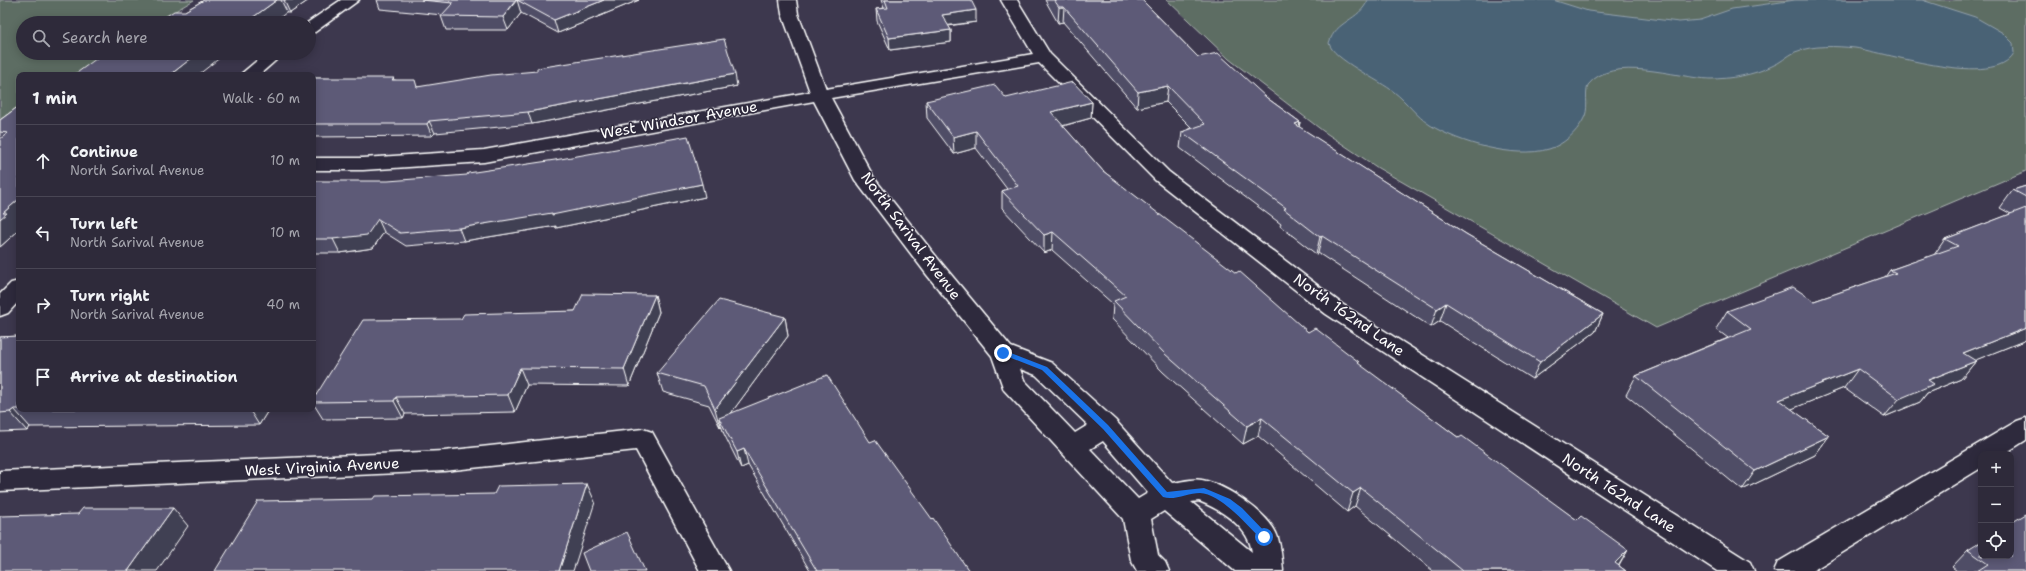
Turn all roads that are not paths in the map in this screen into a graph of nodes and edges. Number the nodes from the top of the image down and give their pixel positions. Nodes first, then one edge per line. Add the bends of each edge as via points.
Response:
1 (351, 0) edge
2 (788, 0) edge
3 (1009, 0) edge
4 (316, 24) edge
5 (1043, 57) junction
6 (267, 60) edge
7 (253, 72) edge
8 (820, 95) junction
9 (316, 164) edge
10 (16, 291) edge
11 (0, 308) edge
12 (1003, 353) junction
13 (1106, 427) junction
14 (2026, 428) edge
15 (1073, 446) junction
16 (1989, 451) edge
17 (1978, 457) edge
18 (0, 481) edge
19 (1166, 495) junction
20 (1136, 515) junction
21 (715, 571) edge
22 (1155, 571) edge
23 (1255, 571) edge
24 (1269, 571) edge
25 (1740, 571) edge
26 (1788, 571) edge

1 - 4 street
2 - 8 street, North Sarival Avenue via 790,14
3 - 5 street, North 162nd Lane
5 - 8 street, West Windsor Avenue
5 - 25 street, North 162nd Lane via 1162,176 1334,309
6 - 7 street
8 - 9 street, West Windsor Avenue via 484,156 363,164
8 - 12 street, North Sarival Avenue via 865,180
10 - 11 street
12 - 13 street, North Sarival Avenue via 1044,369
12 - 15 street, North Sarival Avenue via 1013,384
13 - 15 street
13 - 19 street, North Sarival Avenue
14 - 16 street
15 - 20 street, North Sarival Avenue
17 - 26 street
18 - 21 street, West Virginia Avenue via 444,461 643,439
19 - 20 street
19 - 23 street, North Sarival Avenue
19 - 24 street via 1201,490 1227,501 1264,537
20 - 22 street via 1145,560

